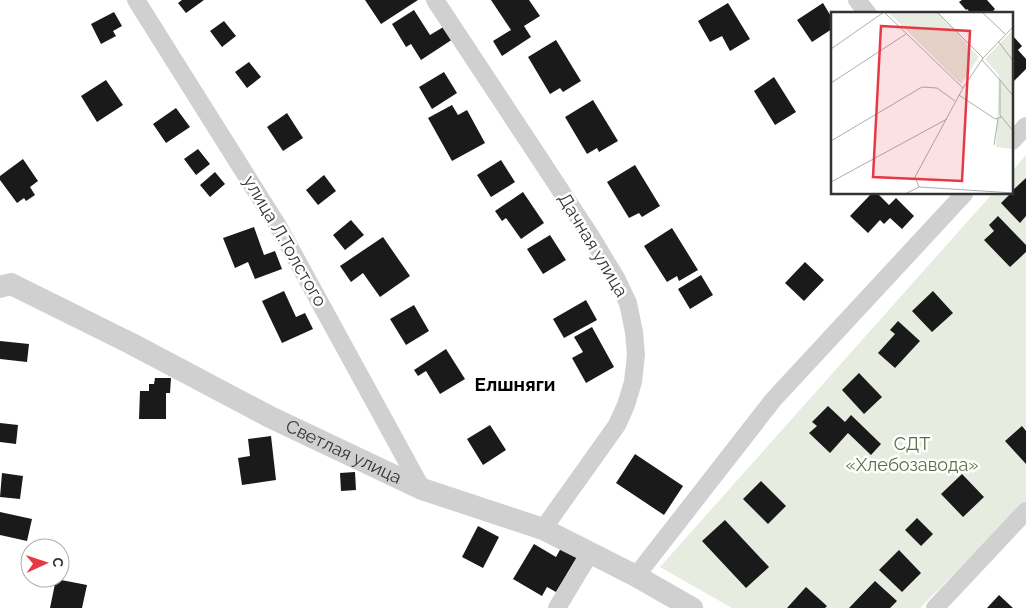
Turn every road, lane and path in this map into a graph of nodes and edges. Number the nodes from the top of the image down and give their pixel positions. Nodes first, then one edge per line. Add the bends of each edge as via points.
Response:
1 (136, 0) edge
2 (435, 0) edge
3 (857, 0) edge
4 (866, 12) edge
5 (1026, 126) edge
6 (1014, 139) edge
7 (963, 195) edge
8 (0, 287) edge
9 (422, 489) junction
10 (1026, 511) edge
11 (543, 529) junction
12 (590, 553) junction
13 (636, 576) junction
14 (557, 608) edge
15 (692, 608) edge
16 (935, 608) edge

1 - 9 street, улица Л.Толстого via 278,226
2 - 11 street, Дачная улица via 616,278 628,303 634,332 636,355 626,405 616,426
3 - 4 street
5 - 6 street
7 - 13 street via 773,400
8 - 9 street, Светлая улица via 11,284 270,416
9 - 11 street, Светлая улица
10 - 16 street
11 - 12 street, Светлая улица
12 - 13 street, Светлая улица
12 - 14 street
13 - 15 street, Светлая улица

